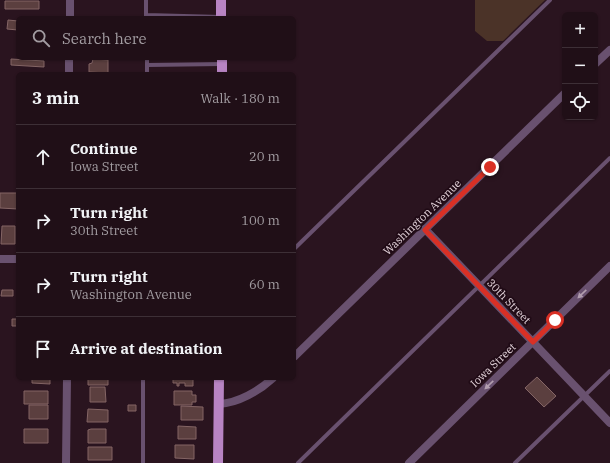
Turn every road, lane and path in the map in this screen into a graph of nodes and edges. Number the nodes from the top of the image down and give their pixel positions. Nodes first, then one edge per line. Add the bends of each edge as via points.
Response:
1 (70, 0) edge
2 (146, 0) edge
3 (221, 0) edge
4 (550, 0) edge
5 (70, 16) edge
6 (146, 16) edge
7 (221, 16) edge
8 (610, 50) edge
9 (69, 60) edge
10 (146, 60) edge
11 (598, 61) edge
12 (147, 65) junction
13 (222, 65) edge
14 (69, 72) edge
15 (147, 72) edge
16 (562, 96) edge
17 (610, 158) edge
18 (425, 230) junction
19 (296, 247) edge
20 (0, 259) edge
21 (16, 259) edge
22 (610, 266) edge
23 (480, 287) junction
24 (533, 342) junction
25 (296, 355) edge
26 (610, 371) edge
27 (67, 380) edge
28 (143, 380) edge
29 (219, 380) edge
30 (269, 380) edge
31 (584, 396) junction
32 (219, 404) junction
33 (610, 423) edge
34 (66, 463) edge
35 (143, 463) edge
36 (218, 463) edge
37 (298, 463) edge
38 (409, 463) edge
39 (515, 463) edge

1 - 5 street
2 - 6 lane
3 - 7 main road
4 - 19 lane
8 - 11 street
9 - 14 street
10 - 12 lane
12 - 13 lane
12 - 15 lane
16 - 18 street, Washington Avenue
17 - 23 lane
18 - 23 street, 30th Street
18 - 25 street, Washington Avenue
20 - 21 street
22 -> 24 street, Iowa Street
23 - 24 street, 30th Street
23 - 37 lane
24 - 31 street, 30th Street
24 -> 38 street, Iowa Street
26 - 31 lane
27 - 34 street
28 - 35 lane
29 - 32 main road
30 - 32 street via 248,395
31 - 33 street, 30th Street
31 - 39 lane
32 - 36 main road

